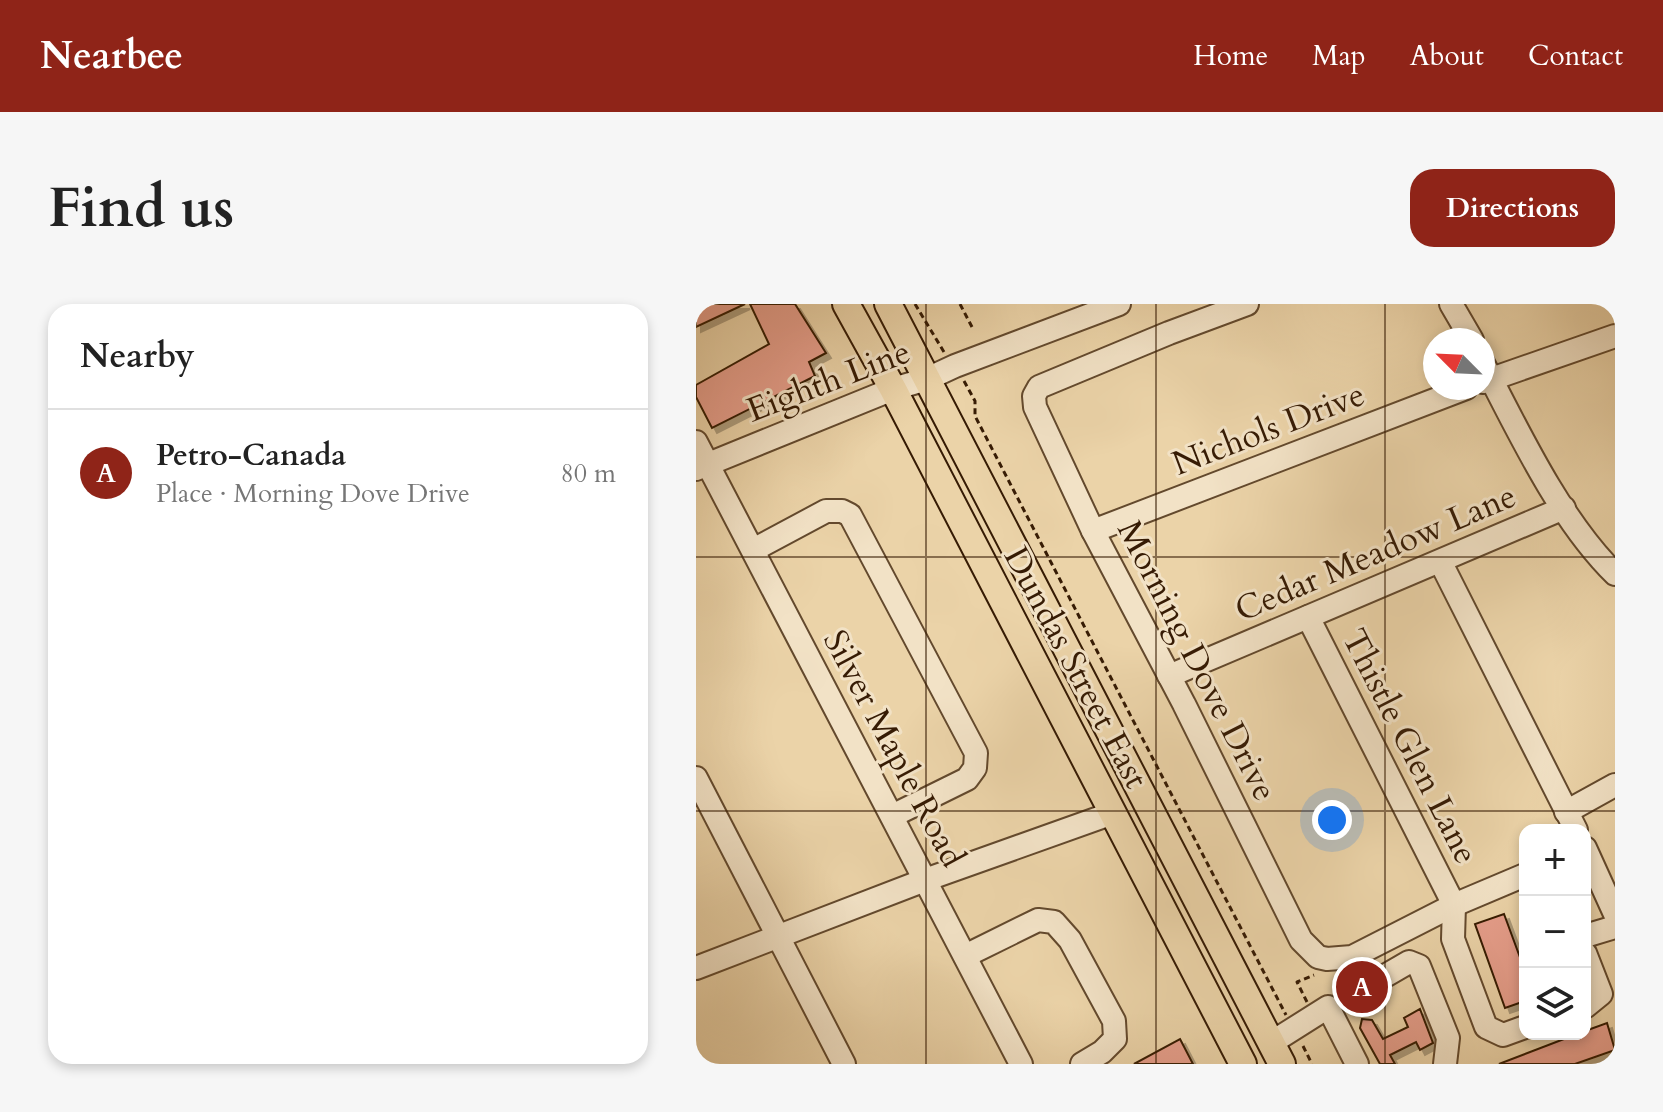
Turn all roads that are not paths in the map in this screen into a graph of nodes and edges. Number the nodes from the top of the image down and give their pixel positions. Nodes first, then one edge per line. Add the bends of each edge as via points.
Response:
1 (846, 304) edge
2 (888, 304) edge
3 (1119, 304) edge
4 (1247, 304) edge
5 (1451, 304) edge
6 (1465, 328) edge
7 (1615, 336) edge
8 (1495, 371) edge
9 (927, 379) junction
10 (893, 389) junction
11 (1495, 390) edge
12 (1435, 400) edge
13 (696, 442) edge
14 (701, 466) edge
15 (1564, 508) junction
16 (1093, 531) junction
17 (753, 550) junction
18 (1441, 563) junction
19 (1615, 574) edge
20 (1308, 617) junction
21 (1169, 676) junction
22 (696, 778) edge
23 (1615, 785) edge
24 (1113, 813) junction
25 (892, 816) junction
26 (1571, 821) edge
27 (1591, 862) edge
28 (1519, 878) edge
29 (925, 880) junction
30 (1454, 905) junction
31 (1615, 914) edge
32 (1615, 927) edge
33 (1591, 934) edge
34 (778, 936) junction
35 (965, 956) junction
36 (696, 968) edge
37 (1591, 968) edge
38 (1378, 980) tunnel mouth
39 (1591, 1002) edge
40 (1519, 1029) edge
41 (1282, 1045) edge
42 (844, 1064) edge
43 (1021, 1064) edge
44 (1082, 1064) edge
45 (1243, 1064) edge
46 (1357, 1064) edge
47 (1445, 1064) edge

1 - 10 main road, Dundas Street East
2 - 9 main road, Dundas Street East
3 - 9 street, Eighth Line
4 - 16 street, Morning Dove Drive via 1039,387 1035,407
5 - 6 street
7 - 8 street
9 - 10 street, Eighth Line
9 - 41 main road, Dundas Street East
10 - 14 street, Eighth Line
10 - 24 main road, Dundas Street East
11 - 15 street
12 - 16 street, Nichols Drive
13 - 14 street, Silver Maple Road
14 - 17 street, Silver Maple Road
15 - 18 street, Cedar Meadow Lane
15 - 19 street
16 - 21 street, Morning Dove Drive
17 - 25 street, Silver Maple Road
17 - 25 street via 826,511 850,515 969,740 977,761 967,779
18 - 20 street, Cedar Meadow Lane
18 - 26 street
20 - 21 street, Cedar Meadow Lane
20 - 30 street, Thistle Glen Lane
21 - 30 street, Morning Dove Drive via 1301,940 1318,957 1352,957
22 - 34 street
23 - 26 street
24 - 29 street
24 - 45 main road, Dundas Street East
25 - 29 street, Silver Maple Road
27 - 31 street
28 - 30 street
29 - 34 street
29 - 35 street, Silver Maple Road
30 - 40 street via 1453,939 1486,1027 1503,1035
32 - 33 street
34 - 36 street
34 - 42 street
35 - 43 street, Silver Maple Road
35 - 44 street via 1038,920 1054,922 1070,940 1114,1021 1115,1039
37 - 39 street via 1601,994
38 - 47 street via 1409,962 1419,966 1448,1038
41 - 46 street via 1329,1006

